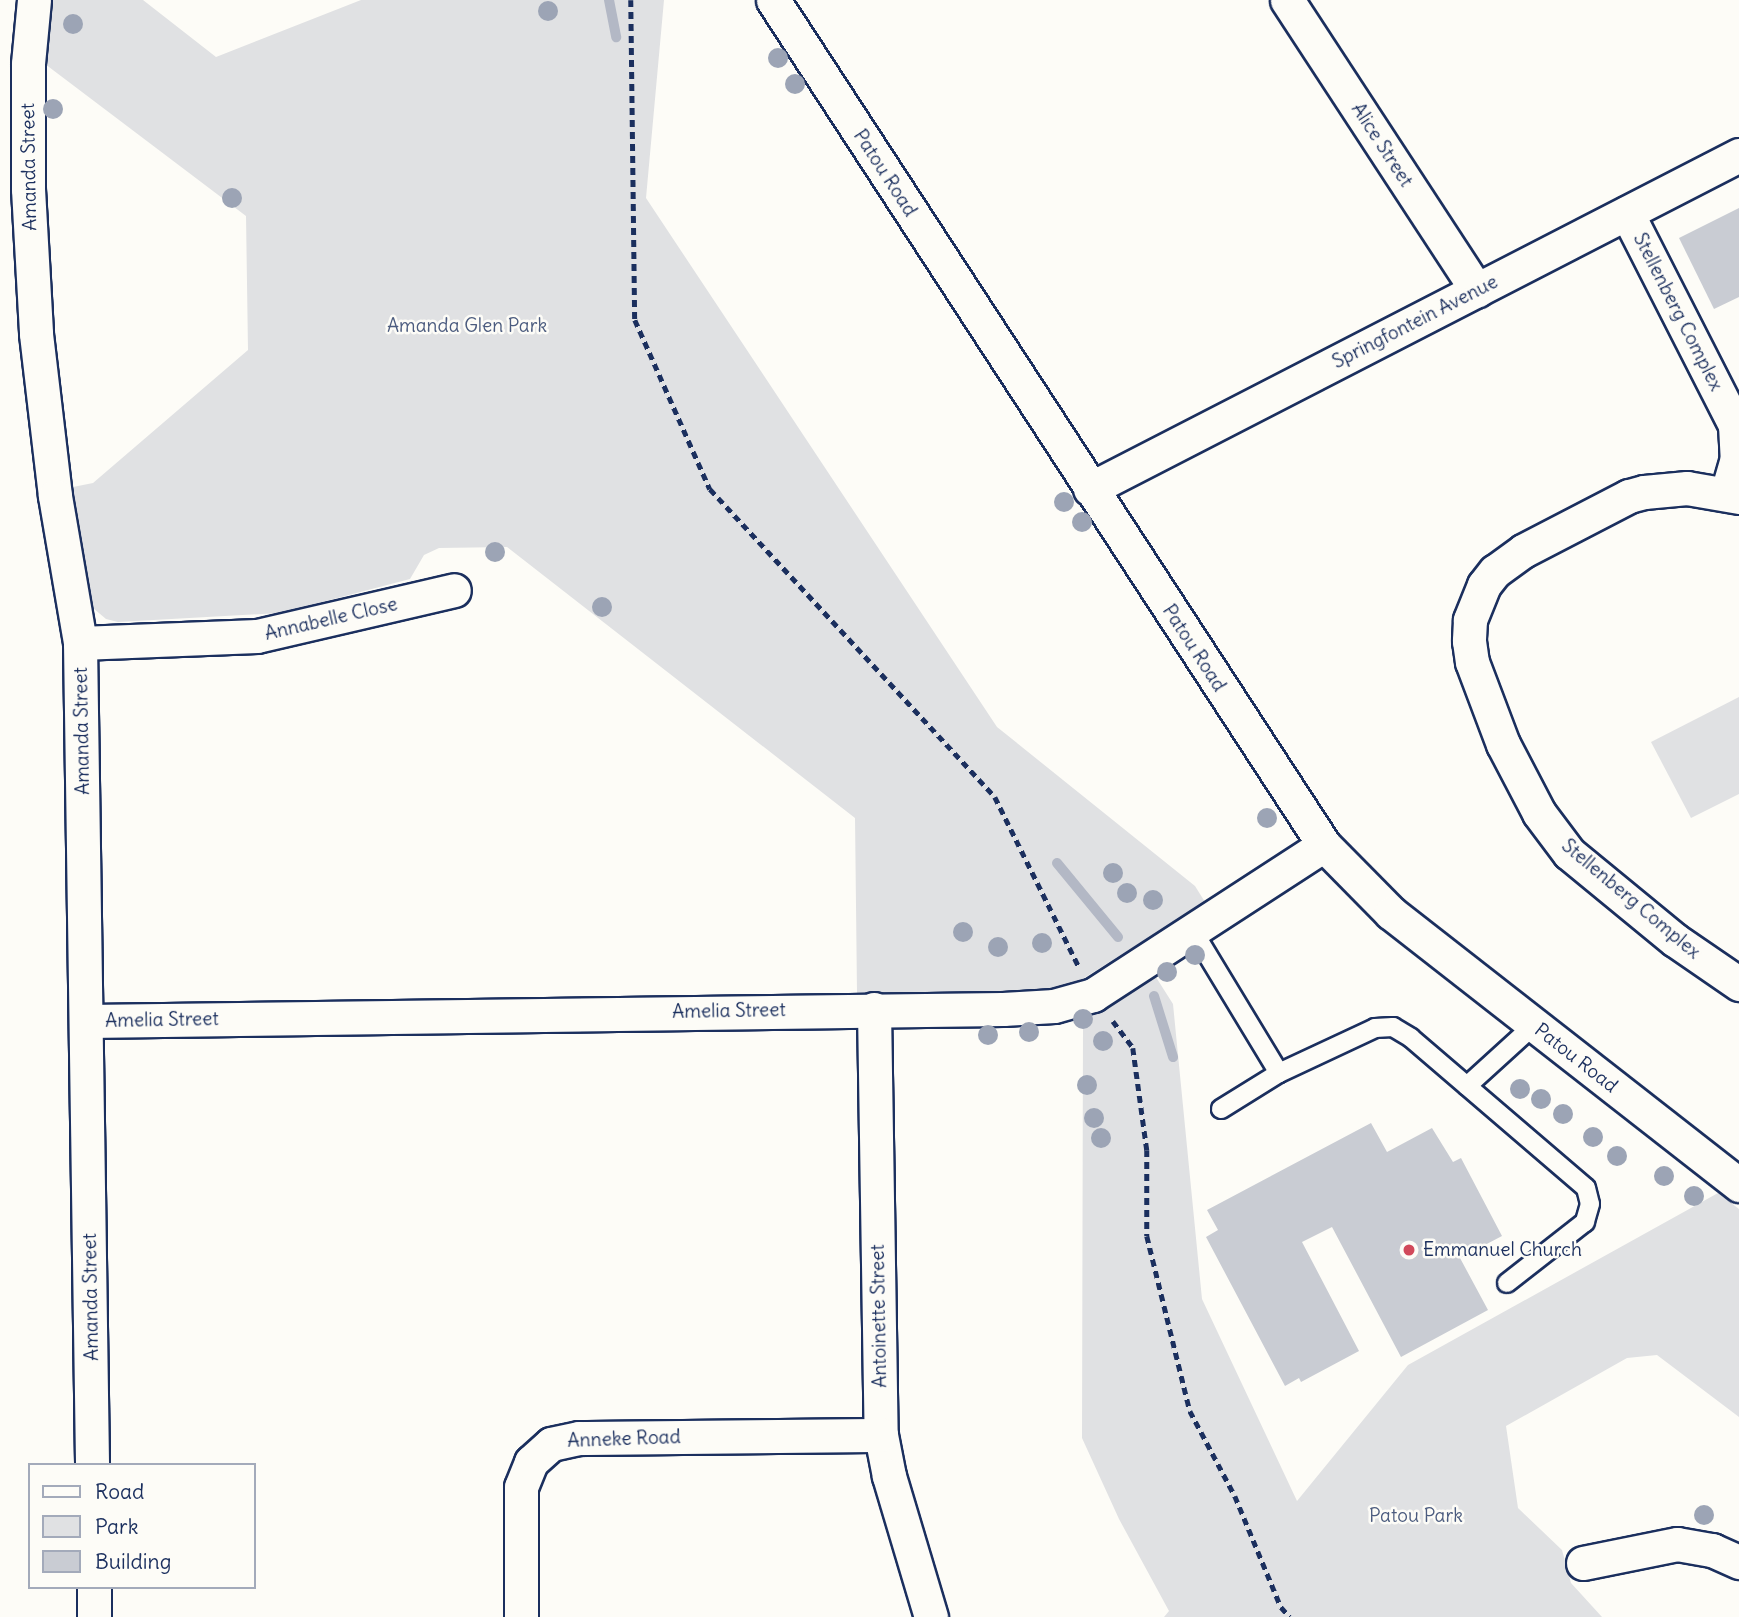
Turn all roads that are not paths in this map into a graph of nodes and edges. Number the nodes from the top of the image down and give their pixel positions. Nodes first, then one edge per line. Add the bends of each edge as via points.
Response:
1 (34, 0) edge
2 (773, 0) edge
3 (1287, 0) edge
4 (1739, 155) edge
5 (1627, 213) junction
6 (1476, 290) junction
7 (1090, 489) junction
8 (1733, 495) edge
9 (454, 590) dead end
10 (80, 643) junction
11 (1324, 845) junction
12 (1193, 931) junction
13 (1739, 984) edge
14 (874, 1009) junction
15 (87, 1021) junction
16 (1534, 1025) junction
17 (1279, 1073) junction
18 (1467, 1086) junction
19 (1221, 1109) dead end
20 (1739, 1185) edge
21 (1507, 1283) dead end
22 (881, 1435) junction
23 (92, 1463) edge
24 (1739, 1562) edge
25 (1583, 1563) dead end
26 (94, 1589) edge
27 (94, 1617) edge
28 (521, 1617) edge
29 (931, 1617) edge

1 - 10 street, Amanda Street via 27,64 36,334 55,496
2 - 7 street, Patou Road
3 - 6 street, Alice Street
4 - 5 street, Springfontein Avenue
5 - 6 street, Springfontein Avenue
5 - 8 street, Stellenberg Complex via 1735,425
6 - 7 street, Springfontein Avenue
7 - 11 street, Patou Road
8 - 13 street, Stellenberg Complex via 1674,488 1629,496 1508,560 1476,600 1469,641 1472,662 1503,744 1539,813 1569,853 1675,940
9 - 10 street, Annabelle Close via 257,636
10 - 15 street, Amanda Street
11 - 12 street, Amelia Street
11 - 16 street, Patou Road via 1391,914
12 - 14 street, Amelia Street via 1093,995 1054,1006
12 - 17 lane
14 - 15 street, Amelia Street
14 - 22 street, Antoinette Street
15 - 23 street, Amanda Street
16 - 18 lane
16 - 20 street, Patou Road
17 - 18 lane via 1375,1028 1393,1027
17 - 19 lane
18 - 21 lane via 1586,1188 1590,1204 1585,1222
22 - 28 street, Anneke Road via 579,1438 551,1444 531,1462 521,1487
22 - 29 street, Antoinette Street
24 - 25 street via 1712,1550 1677,1544
26 - 27 street

